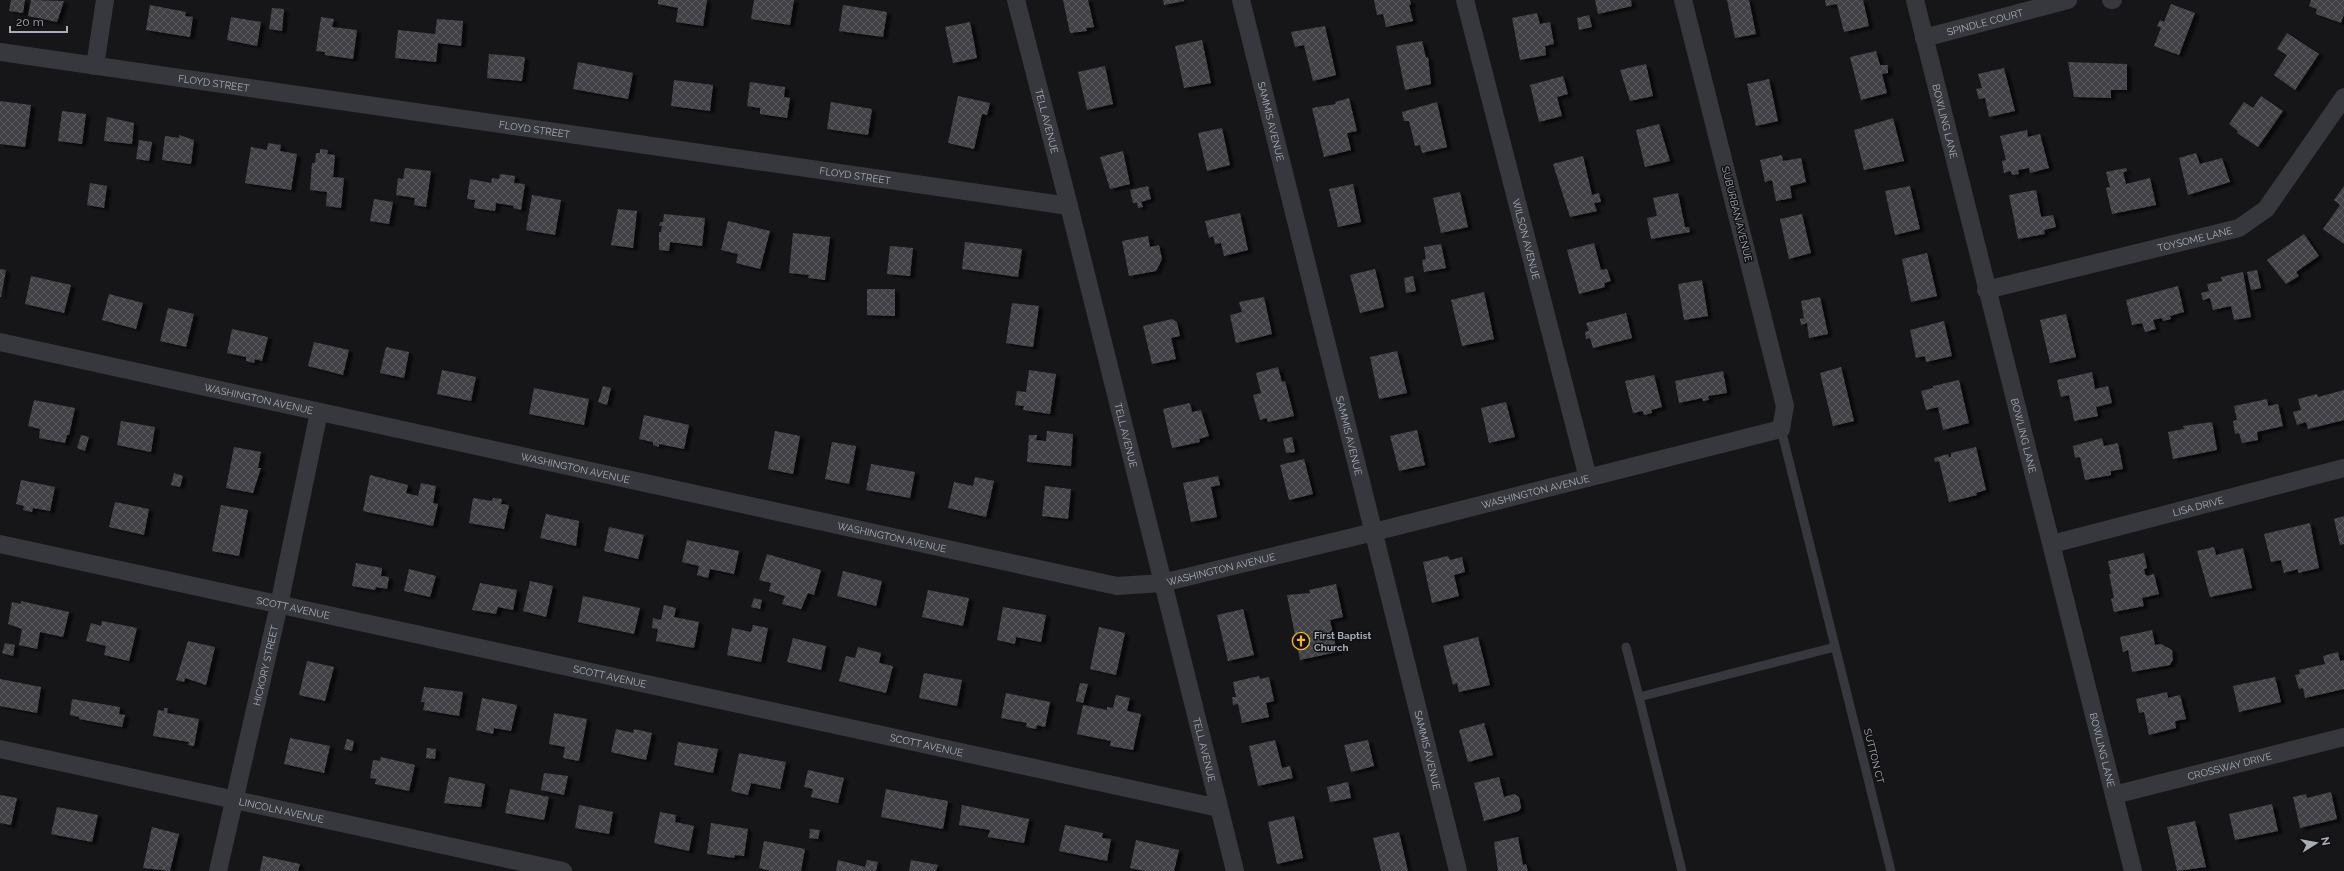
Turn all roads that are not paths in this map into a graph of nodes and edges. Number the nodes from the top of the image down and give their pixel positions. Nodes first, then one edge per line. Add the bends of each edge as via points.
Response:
1 (105, 0) edge
2 (1016, 0) edge
3 (1241, 0) edge
4 (1465, 0) edge
5 (1683, 0) edge
6 (1915, 0) edge
7 (2068, 0) edge
8 (1924, 38) junction
9 (0, 52) edge
10 (95, 66) junction
11 (2344, 97) edge
12 (1069, 206) junction
13 (1986, 290) junction
14 (0, 342) edge
15 (319, 412) junction
16 (1782, 429) junction
17 (2344, 468) edge
18 (1588, 478) junction
19 (1374, 532) junction
20 (0, 544) edge
21 (2052, 544) junction
22 (1162, 583) junction
23 (279, 605) junction
24 (1626, 647) dead end
25 (1835, 647) junction
26 (1639, 697) junction
27 (2344, 737) edge
28 (0, 749) edge
29 (2114, 795) junction
30 (234, 799) junction
31 (1220, 808) junction
32 (218, 871) edge
33 (563, 871) edge
34 (1235, 871) edge
35 (1458, 871) edge
36 (1682, 871) edge
37 (1891, 871) edge
38 (2133, 871) edge

1 - 10 street
2 - 12 street, TELL AVENUE
3 - 19 street, SAMMIS AVENUE
4 - 18 street, WILSON AVENUE
5 - 16 street, SUBURBAN AVENUE via 1785,406
6 - 8 street, BOWLING LANE
7 - 8 street, SPINDLE COURT
8 - 13 street, BOWLING LANE
9 - 10 street, FLOYD STREET
10 - 12 street, FLOYD STREET
11 - 13 street, TOYSOME LANE via 2266,209 2239,228
12 - 22 street, TELL AVENUE
13 - 21 street, BOWLING LANE
14 - 15 street, WASHINGTON AVENUE
15 - 22 street, WASHINGTON AVENUE via 1117,586
15 - 23 street, HICKORY STREET
16 - 18 street, WASHINGTON AVENUE
16 - 25 lane, SUTTON CT
17 - 21 street, LISA DRIVE
18 - 19 street, WASHINGTON AVENUE
19 - 22 street, WASHINGTON AVENUE
19 - 35 street, SAMMIS AVENUE
20 - 23 street, SCOTT AVENUE
21 - 29 street, BOWLING LANE
22 - 31 street, TELL AVENUE
23 - 30 street, HICKORY STREET
23 - 31 street, SCOTT AVENUE
24 - 26 lane
25 - 26 lane
25 - 37 lane, SUTTON CT
26 - 36 lane
27 - 29 street, CROSSWAY DRIVE
28 - 30 street, LINCOLN AVENUE
29 - 38 street, BOWLING LANE
30 - 32 street, HICKORY STREET
30 - 33 street, LINCOLN AVENUE
31 - 34 street, TELL AVENUE

